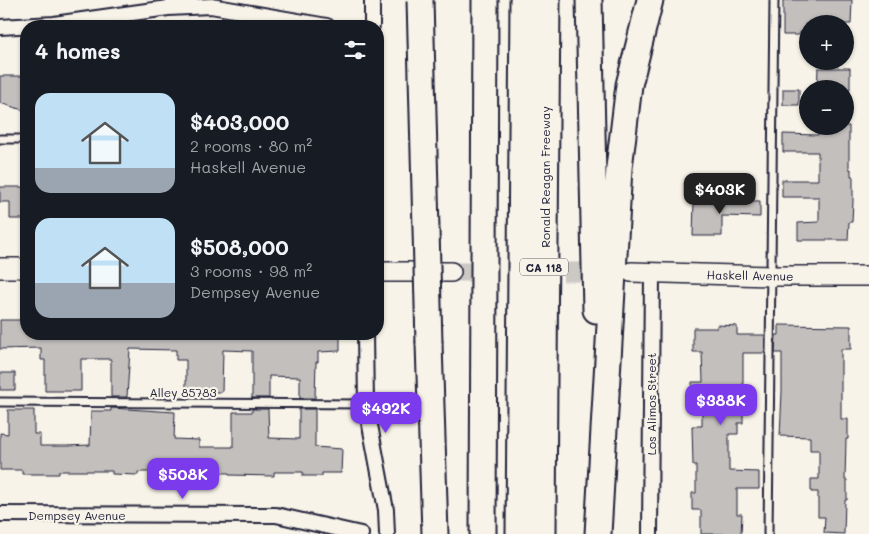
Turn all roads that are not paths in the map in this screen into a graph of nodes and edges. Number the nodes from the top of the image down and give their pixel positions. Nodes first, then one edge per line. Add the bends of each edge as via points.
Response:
1 (372, 0) edge
2 (420, 0) edge
3 (470, 0) edge
4 (485, 0) edge
5 (523, 0) edge
6 (547, 0) edge
7 (589, 0) edge
8 (650, 0) edge
9 (774, 0) edge
10 (82, 20) edge
11 (292, 20) edge
12 (372, 20) edge
13 (20, 26) edge
14 (0, 27) edge
15 (484, 136) junction
16 (0, 139) edge
17 (20, 139) edge
18 (0, 268) edge
19 (20, 268) edge
20 (384, 272) edge
21 (451, 272) tunnel mouth
22 (630, 272) dead end
23 (652, 274) junction
24 (771, 276) junction
25 (869, 276) edge
26 (365, 340) edge
27 (0, 402) edge
28 (366, 404) junction
29 (600, 497) junction
30 (0, 514) edge
31 (361, 534) edge
32 (387, 534) edge
33 (435, 534) edge
34 (483, 534) edge
35 (519, 534) edge
36 (544, 534) edge
37 (598, 534) edge
38 (650, 534) edge
39 (768, 534) edge

1 - 12 street
2 - 33 highway, bridge
3 - 15 highway
4 - 15 highway
5 - 35 highway, CA 118
6 - 36 highway, Ronald Reagan Freeway / CA 118
7 - 29 highway
8 - 29 highway via 629,85 619,168
9 - 24 lane
10 - 11 street via 168,8 211,6
13 - 14 street
15 - 34 highway
16 - 17 lane
18 - 19 main road
20 - 21 main road
22 - 23 main road, Haskell Avenue
23 - 24 main road, Haskell Avenue
23 - 38 street, Los Alimos Street
24 - 25 main road, Haskell Avenue
24 - 39 lane
26 - 28 street
27 - 28 lane, Alley 85783
28 - 32 street via 386,510
29 - 37 highway
30 - 31 street, Dempsey Avenue via 276,515

